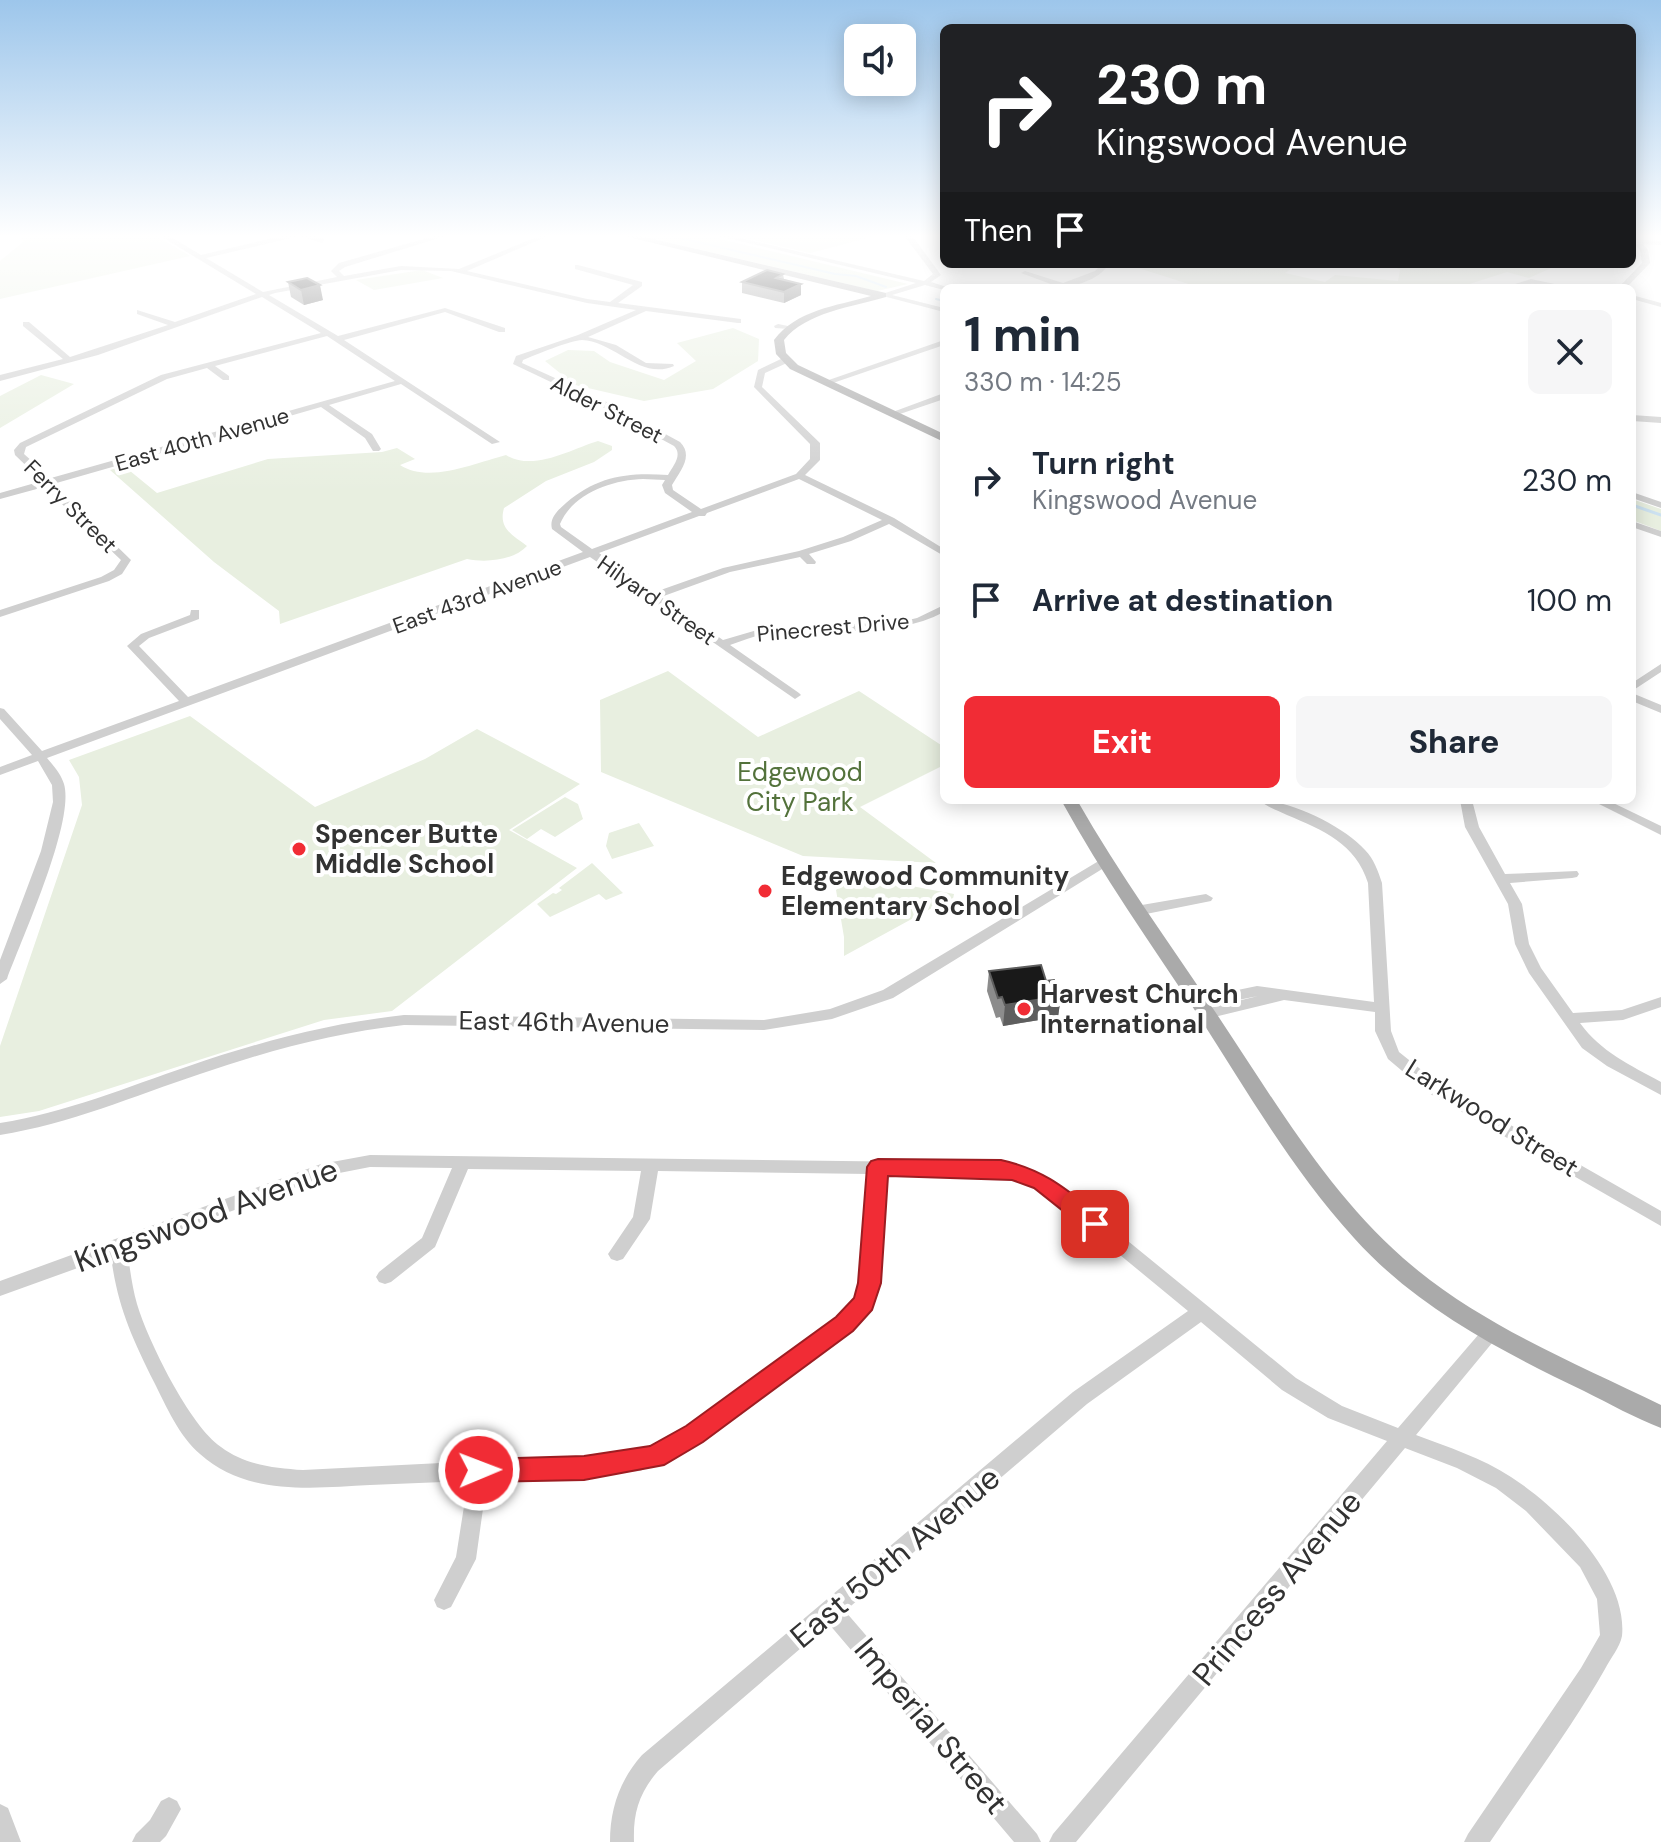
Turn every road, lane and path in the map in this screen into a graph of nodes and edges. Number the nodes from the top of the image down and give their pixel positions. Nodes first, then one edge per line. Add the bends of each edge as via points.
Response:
1 (161, 320) edge
2 (189, 320) edge
3 (304, 320) edge
4 (407, 320) edge
5 (476, 320) edge
6 (619, 320) edge
7 (731, 320) edge
8 (800, 320) edge
9 (738, 321) dead end
10 (26, 324) dead end
11 (175, 325) junction
12 (502, 330) dead end
13 (327, 334) junction
14 (581, 337) junction
15 (337, 339) junction
16 (940, 343) edge
17 (69, 360) junction
18 (786, 360) junction
19 (208, 365) junction
20 (670, 366) dead end
21 (0, 378) edge
22 (226, 378) dead end
23 (403, 381) junction
24 (827, 382) junction
25 (940, 397) edge
26 (323, 405) junction
27 (894, 413) junction
28 (1636, 418) edge
29 (1661, 420) edge
30 (940, 436) edge
31 (495, 442) dead end
32 (376, 449) dead end
33 (799, 476) junction
34 (670, 478) junction
35 (47, 482) junction
36 (0, 496) edge
37 (1636, 496) edge
38 (1658, 502) edge
39 (702, 514) junction
40 (890, 520) junction
41 (1636, 525) edge
42 (1661, 534) edge
43 (940, 551) edge
44 (802, 553) junction
45 (592, 554) junction
46 (811, 562) dead end
47 (654, 596) junction
48 (940, 610) edge
49 (195, 612) dead end
50 (0, 614) edge
51 (721, 644) junction
52 (1661, 667) edge
53 (1636, 685) edge
54 (795, 695) dead end
55 (1636, 699) edge
56 (187, 703) junction
57 (1661, 709) edge
58 (0, 712) edge
59 (38, 757) junction
60 (0, 771) edge
61 (1071, 804) edge
62 (1273, 804) edge
63 (1467, 804) edge
64 (1605, 804) edge
65 (1661, 831) edge
66 (1102, 863) junction
67 (1572, 874) dead end
68 (1502, 879) junction
69 (1206, 898) dead end
70 (1136, 911) junction
71 (0, 979) edge
72 (1661, 1002) edge
73 (1382, 1008) junction
74 (1202, 1009) junction
75 (1570, 1019) junction
76 (1661, 1089) edge
77 (0, 1129) edge
78 (463, 1162) junction
79 (651, 1163) junction
80 (878, 1167) junction
81 (1661, 1219) edge
82 (118, 1246) junction
83 (617, 1254) dead end
84 (385, 1277) dead end
85 (0, 1289) edge
86 (1202, 1311) junction
87 (1491, 1332) junction
88 (1661, 1417) edge
89 (1403, 1440) junction
90 (479, 1470) junction
91 (444, 1600) dead end
92 (832, 1611) junction
93 (169, 1809) dead end
94 (0, 1816) edge
95 (621, 1835) edge
96 (9, 1842) edge
97 (144, 1842) edge
98 (1029, 1842) edge
99 (1061, 1842) edge
100 (1476, 1842) edge

1 - 11 street
2 - 11 street
3 - 13 street
4 - 15 street
5 - 12 street
6 - 14 street
7 - 9 street
8 - 18 main road via 784,326 778,347
10 - 17 street
11 - 17 street
13 - 15 street
13 - 19 street
14 - 20 street via 644,365
14 - 34 street, Alder Street via 519,358 519,366 598,401 682,449
15 - 23 street
16 - 24 street
17 - 21 street
18 - 24 main road
18 - 33 street via 761,372 758,387 815,443 815,460
19 - 22 street
19 - 35 street, Ferry Street via 156,381 19,450
23 - 26 street, East 40th Avenue
23 - 31 street
24 - 27 main road
25 - 27 street
26 - 32 street via 369,436
26 - 35 street, East 40th Avenue
27 - 30 main road
28 - 29 street
33 - 39 street, East 43rd Avenue
33 - 40 street
34 - 39 street, Alder Street via 670,494
34 - 45 street, Hilyard Street via 605,480 558,514 557,529
35 - 36 street, East 40th Avenue
35 - 50 street, Ferry Street via 126,560 105,579
37 - 38 street
39 - 45 street, East 43rd Avenue
40 - 43 street
40 - 44 street
41 - 42 street
44 - 46 street
44 - 47 street via 727,570
45 - 47 street, Hilyard Street
45 - 56 street, East 43rd Avenue
47 - 51 street, Hilyard Street
48 - 51 street, Pinecrest Drive via 900,625 764,631
49 - 56 street via 193,618 133,646
51 - 54 street, Hilyard Street
52 - 53 street
55 - 57 street
56 - 59 street, East 43rd Avenue
58 - 59 street
59 - 60 street, East 43rd Avenue
59 - 71 street via 57,782 60,802
61 - 66 main road
62 - 73 street, Larkwood Street via 1341,838 1371,867
63 - 68 street via 1472,827
64 - 65 street
66 - 70 main road
66 - 77 street, East 46th Avenue via 884,995 832,1014 764,1025 365,1023 288,1039 54,1118
67 - 68 street
68 - 75 street via 1518,912 1527,957
69 - 70 street
70 - 74 main road
72 - 75 street via 1623,1015
73 - 74 street via 1284,994 1258,1003
73 - 81 street, Larkwood Street via 1387,1043 1416,1076
74 - 87 main road via 1303,1161 1349,1219 1399,1268
75 - 76 street via 1593,1050
78 - 79 street, Kingswood Avenue
78 - 82 street, Kingswood Avenue via 341,1165
78 - 84 street via 429,1242
79 - 80 street, Kingswood Avenue
79 - 83 street via 641,1219
80 - 86 street, Kingswood Avenue via 1001,1169 1030,1176
80 - 90 street via 870,1283 864,1303 844,1324 655,1457 584,1468
82 - 85 street, Kingswood Avenue
82 - 90 street via 130,1310 187,1424 218,1456 252,1472 286,1478
86 - 89 street, Kingswood Avenue via 1289,1384 1335,1412
86 - 92 street, East 50th Avenue via 1080,1398
87 - 88 main road
87 - 89 street, Princess Avenue
89 - 99 street, Princess Avenue
89 - 100 street, Kingswood Avenue via 1464,1462 1533,1504 1587,1560 1607,1597 1611,1637
90 - 91 street via 466,1559
92 - 95 street, East 50th Avenue via 650,1763 629,1790
92 - 98 street, Imperial Street
93 - 97 street
94 - 96 street

